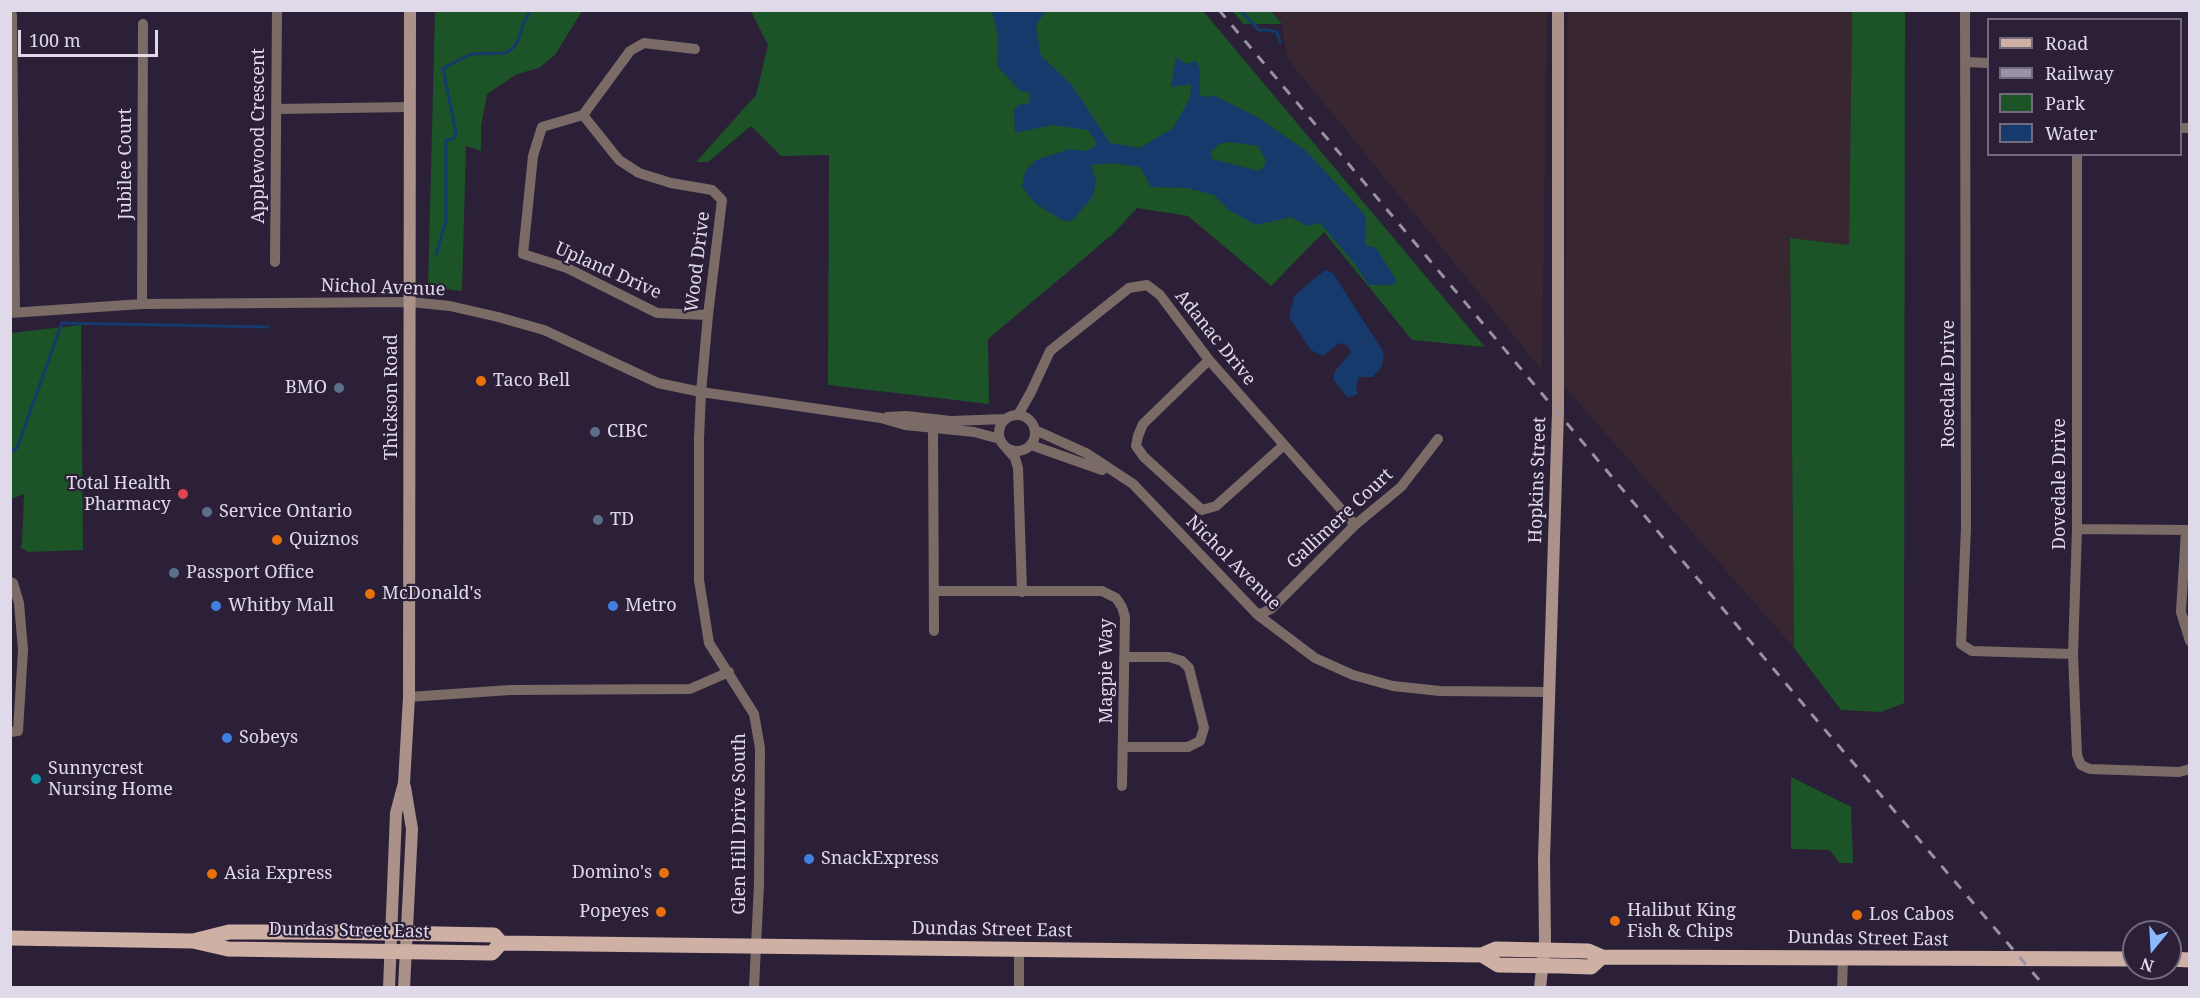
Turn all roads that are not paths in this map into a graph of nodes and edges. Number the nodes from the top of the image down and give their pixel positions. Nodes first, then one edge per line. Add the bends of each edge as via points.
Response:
1 (277, 10) edge
2 (410, 10) edge
3 (1558, 10) edge
4 (1965, 10) edge
5 (10, 12) edge
6 (143, 24) dead end
7 (695, 50) dead end
8 (1965, 62) junction
9 (1987, 63) edge
10 (410, 107) junction
11 (276, 110) junction
12 (583, 115) junction
13 (2077, 156) edge
14 (275, 262) dead end
15 (410, 302) junction
16 (142, 304) junction
17 (13, 313) edge
18 (708, 315) junction
19 (1209, 360) junction
20 (702, 392) junction
21 (1023, 417) junction
22 (881, 418) junction
23 (1005, 419) junction
24 (933, 429) junction
25 (1035, 429) junction
26 (1000, 439) junction
27 (1438, 439) dead end
28 (1284, 445) junction
29 (1029, 447) junction
30 (1007, 448) junction
31 (1018, 468) junction
32 (1114, 474) junction
33 (1355, 525) junction
34 (2077, 529) junction
35 (2188, 530) edge
36 (10, 582) edge
37 (935, 591) junction
38 (1022, 592) junction
39 (1258, 615) junction
40 (934, 631) dead end
41 (2190, 641) edge
42 (2073, 654) junction
43 (1124, 657) junction
44 (729, 672) junction
45 (1548, 692) junction
46 (409, 697) junction
47 (10, 732) edge
48 (1123, 747) junction
49 (2190, 769) edge
50 (405, 783) junction
51 (1122, 786) dead end
52 (391, 934) junction
53 (408, 934) junction
54 (10, 938) edge
55 (193, 941) junction
56 (501, 943) junction
57 (756, 946) junction
58 (1018, 950) junction
59 (1544, 950) junction
60 (390, 951) junction
61 (406, 951) junction
62 (1482, 956) junction
63 (1602, 957) junction
64 (1843, 958) junction
65 (2122, 959) edge
66 (1542, 966) junction
67 (389, 987) edge
68 (404, 987) edge
69 (754, 987) edge
70 (1018, 987) edge
71 (1540, 987) edge
72 (1842, 987) edge

1 - 11 street, Applewood Crescent
2 - 10 main road, Thickson Road
3 - 45 main road, Hopkins Street via 1558,412
4 - 8 street, Rosedale Drive
5 - 17 street
6 - 16 street, Jubilee Court
7 - 12 street via 644,43 630,51
8 - 9 street
8 - 42 street, Rosedale Drive via 1966,528 1961,644 1972,651
10 - 11 street
10 - 15 main road, Thickson Road
11 - 14 street, Applewood Crescent
12 - 18 street, Wood Drive via 619,160 639,173 712,190 722,200
12 - 18 street, Upland Drive via 542,127 533,156 523,254 567,268 657,313
13 - 34 street, Dovedale Drive
15 - 16 street, Nichol Avenue
15 - 20 street, Nichol Avenue via 450,306 544,330 658,384
15 - 46 main road, Thickson Road
16 - 17 street, Nichol Avenue
18 - 20 street, Wood Drive
19 - 21 street, Adanac Drive via 1160,295 1147,285 1128,288 1050,351
19 - 28 street, Adanac Drive
19 - 28 street via 1143,424 1136,446 1144,457 1202,510 1216,506
20 - 22 street, Nichol Avenue
20 - 44 street, Glen Hill Drive South via 699,580 709,643
21 - 23 street
21 - 25 street
22 - 23 street, Nichol Avenue
22 - 24 street, Nichol Avenue
23 - 26 street
24 - 26 street, Nichol Avenue via 974,432
24 - 37 street
25 - 29 street
25 - 32 street, Nichol Avenue via 1086,453
26 - 30 street
27 - 33 street, Gallimere Court via 1401,487
28 - 33 street, Adanac Drive
29 - 30 street via 1019,451
29 - 31 street
29 - 32 street, Nichol Avenue
30 - 31 street
31 - 38 street
32 - 39 street, Nichol Avenue via 1133,484
33 - 39 street, Gallimere Court via 1271,609
34 - 35 street
34 - 42 street, Dovedale Drive
35 - 41 street via 2181,612
36 - 47 street via 19,603 23,650 18,731
37 - 38 street, Magpie Way
37 - 40 street
38 - 43 street, Magpie Way via 1102,591 1112,595 1124,612
39 - 45 street, Nichol Avenue via 1315,658 1353,675 1393,686 1440,691
42 - 49 street, Dovedale Drive via 2080,765 2090,769
43 - 48 street, Magpie Way
43 - 48 street via 1169,657 1182,661 1189,668 1204,728 1200,741 1188,747
44 - 46 street via 690,689 510,690
44 - 57 street, Glen Hill Drive South via 754,714 760,748
45 - 59 main road, Hopkins Street
46 - 50 main road, Thickson Road
48 - 51 street, Magpie Way
50 - 52 main road, Thickson Road via 396,813
50 - 53 main road, Thickson Road via 412,829
52 - 53 main road, Dundas Street East
52 - 55 main road, Dundas Street East via 229,932
52 - 60 main road, Thickson Road
53 - 56 main road, Dundas Street East via 494,935
53 - 61 main road, Thickson Road
54 - 55 main road, Dundas Street East
55 - 60 main road, Dundas Street East via 228,949
56 - 57 main road, Dundas Street East
56 - 61 main road, Dundas Street East via 492,953
57 - 58 main road, Dundas Street East
57 - 69 street, Glen Hill Drive South
58 - 62 main road, Dundas Street East
58 - 70 street
59 - 62 main road, Dundas Street East via 1496,949
59 - 63 main road, Dundas Street East via 1588,951
59 - 66 main road, Hopkins Street
60 - 61 main road, Dundas Street East
60 - 67 main road, Thickson Road
61 - 68 main road, Thickson Road
62 - 66 main road, Dundas Street East via 1498,965
63 - 64 main road, Dundas Street East
63 - 66 main road, Dundas Street East via 1591,967
64 - 65 main road, Dundas Street East
64 - 72 street
66 - 71 main road, Hopkins Street

